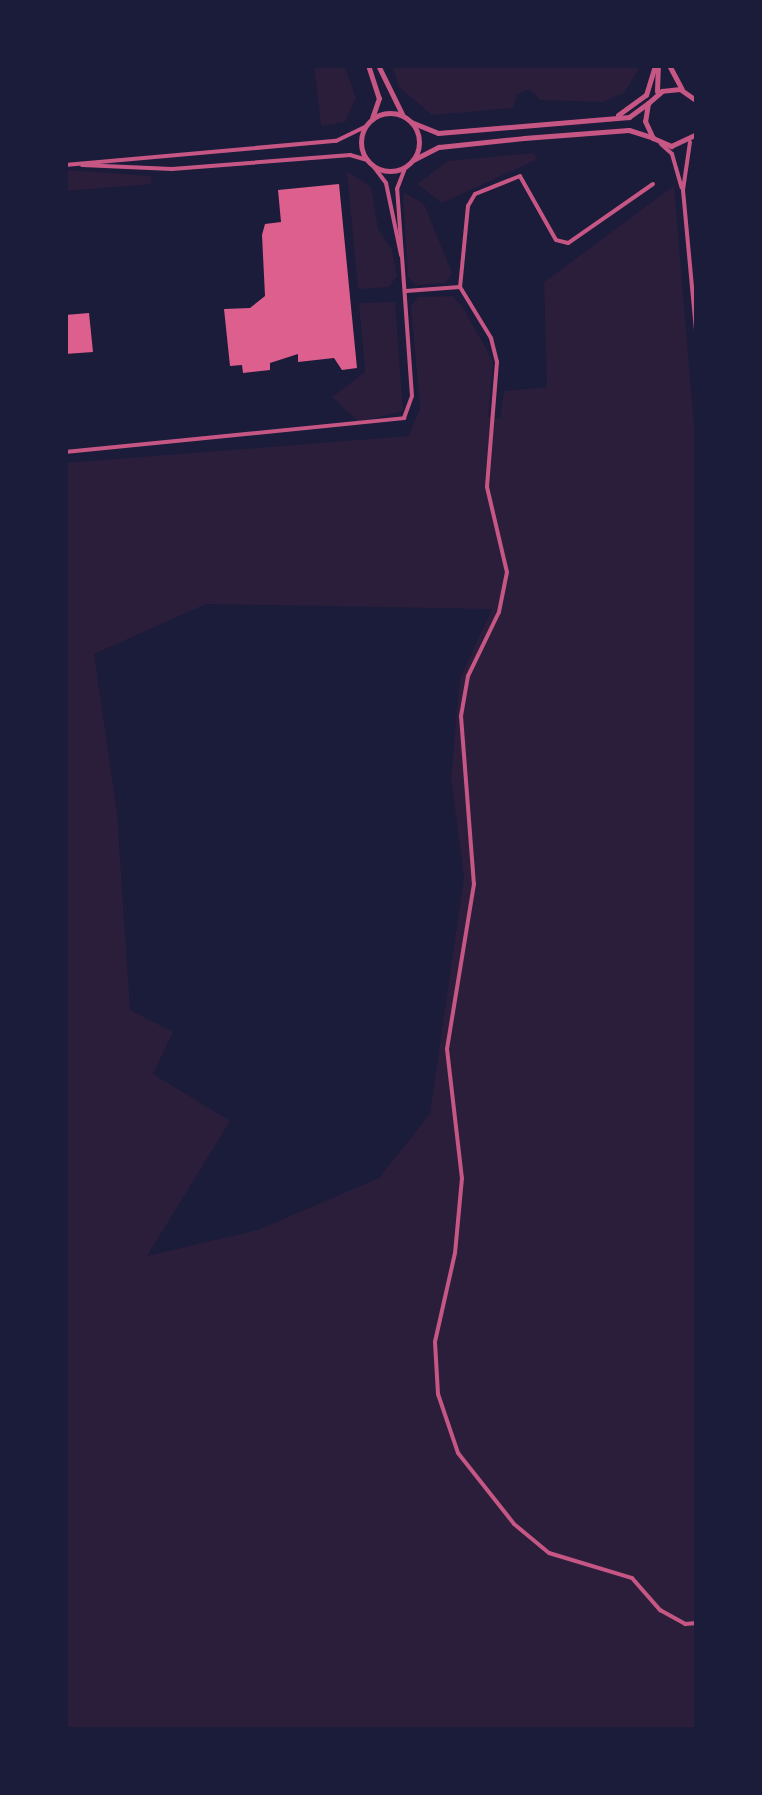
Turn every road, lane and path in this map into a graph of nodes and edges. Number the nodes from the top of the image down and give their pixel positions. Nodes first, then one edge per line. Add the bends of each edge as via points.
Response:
1 (368, 65) edge
2 (378, 65) edge
3 (657, 65) edge
4 (669, 65) edge
5 (689, 93) junction
6 (654, 96) junction
7 (697, 100) edge
8 (648, 103) junction
9 (404, 116) junction
10 (372, 118) junction
11 (610, 118) junction
12 (411, 122) junction
13 (365, 127) junction
14 (697, 134) edge
15 (653, 138) junction
16 (690, 142) junction
17 (661, 144) junction
18 (367, 160) junction
19 (413, 160) junction
20 (77, 164) junction
21 (65, 165) edge
22 (374, 167) junction
23 (405, 168) junction
24 (654, 184) dead end
25 (683, 190) junction
26 (403, 259) junction
27 (460, 287) junction
28 (406, 290) junction
29 (697, 342) edge
30 (65, 452) edge
31 (697, 1623) edge

1 - 10 street via 378,98
2 - 9 street via 391,102
3 - 6 street
3 - 11 street via 646,95
4 - 5 street
5 - 6 street via 671,88
5 - 7 street
6 - 8 street
8 - 11 street via 637,115
8 - 15 street via 644,121
9 - 10 street
9 - 12 street
10 - 13 street
11 - 12 street via 434,133
12 - 19 street via 419,139
13 - 18 street via 360,142
13 - 20 street via 336,141
14 - 16 street
15 - 17 street
15 - 19 street via 628,130 524,138 439,147
16 - 17 street
16 - 25 street
17 - 25 street via 672,154
18 - 20 street via 156,169
18 - 22 street
19 - 23 street
20 - 21 street
22 - 23 street
22 - 26 street via 386,183
23 - 26 street via 397,190
24 - 27 street via 568,243 556,240 520,176 475,194 462,238
25 - 29 street
26 - 28 street
27 - 28 street
27 - 31 street via 492,338 498,362 486,487 507,572 498,612 468,676 461,716 474,884 447,1049 462,1178 456,1253 435,1342 438,1394 458,1454 514,1524 549,1554 632,1578 660,1610
28 - 30 street via 412,406 404,418

